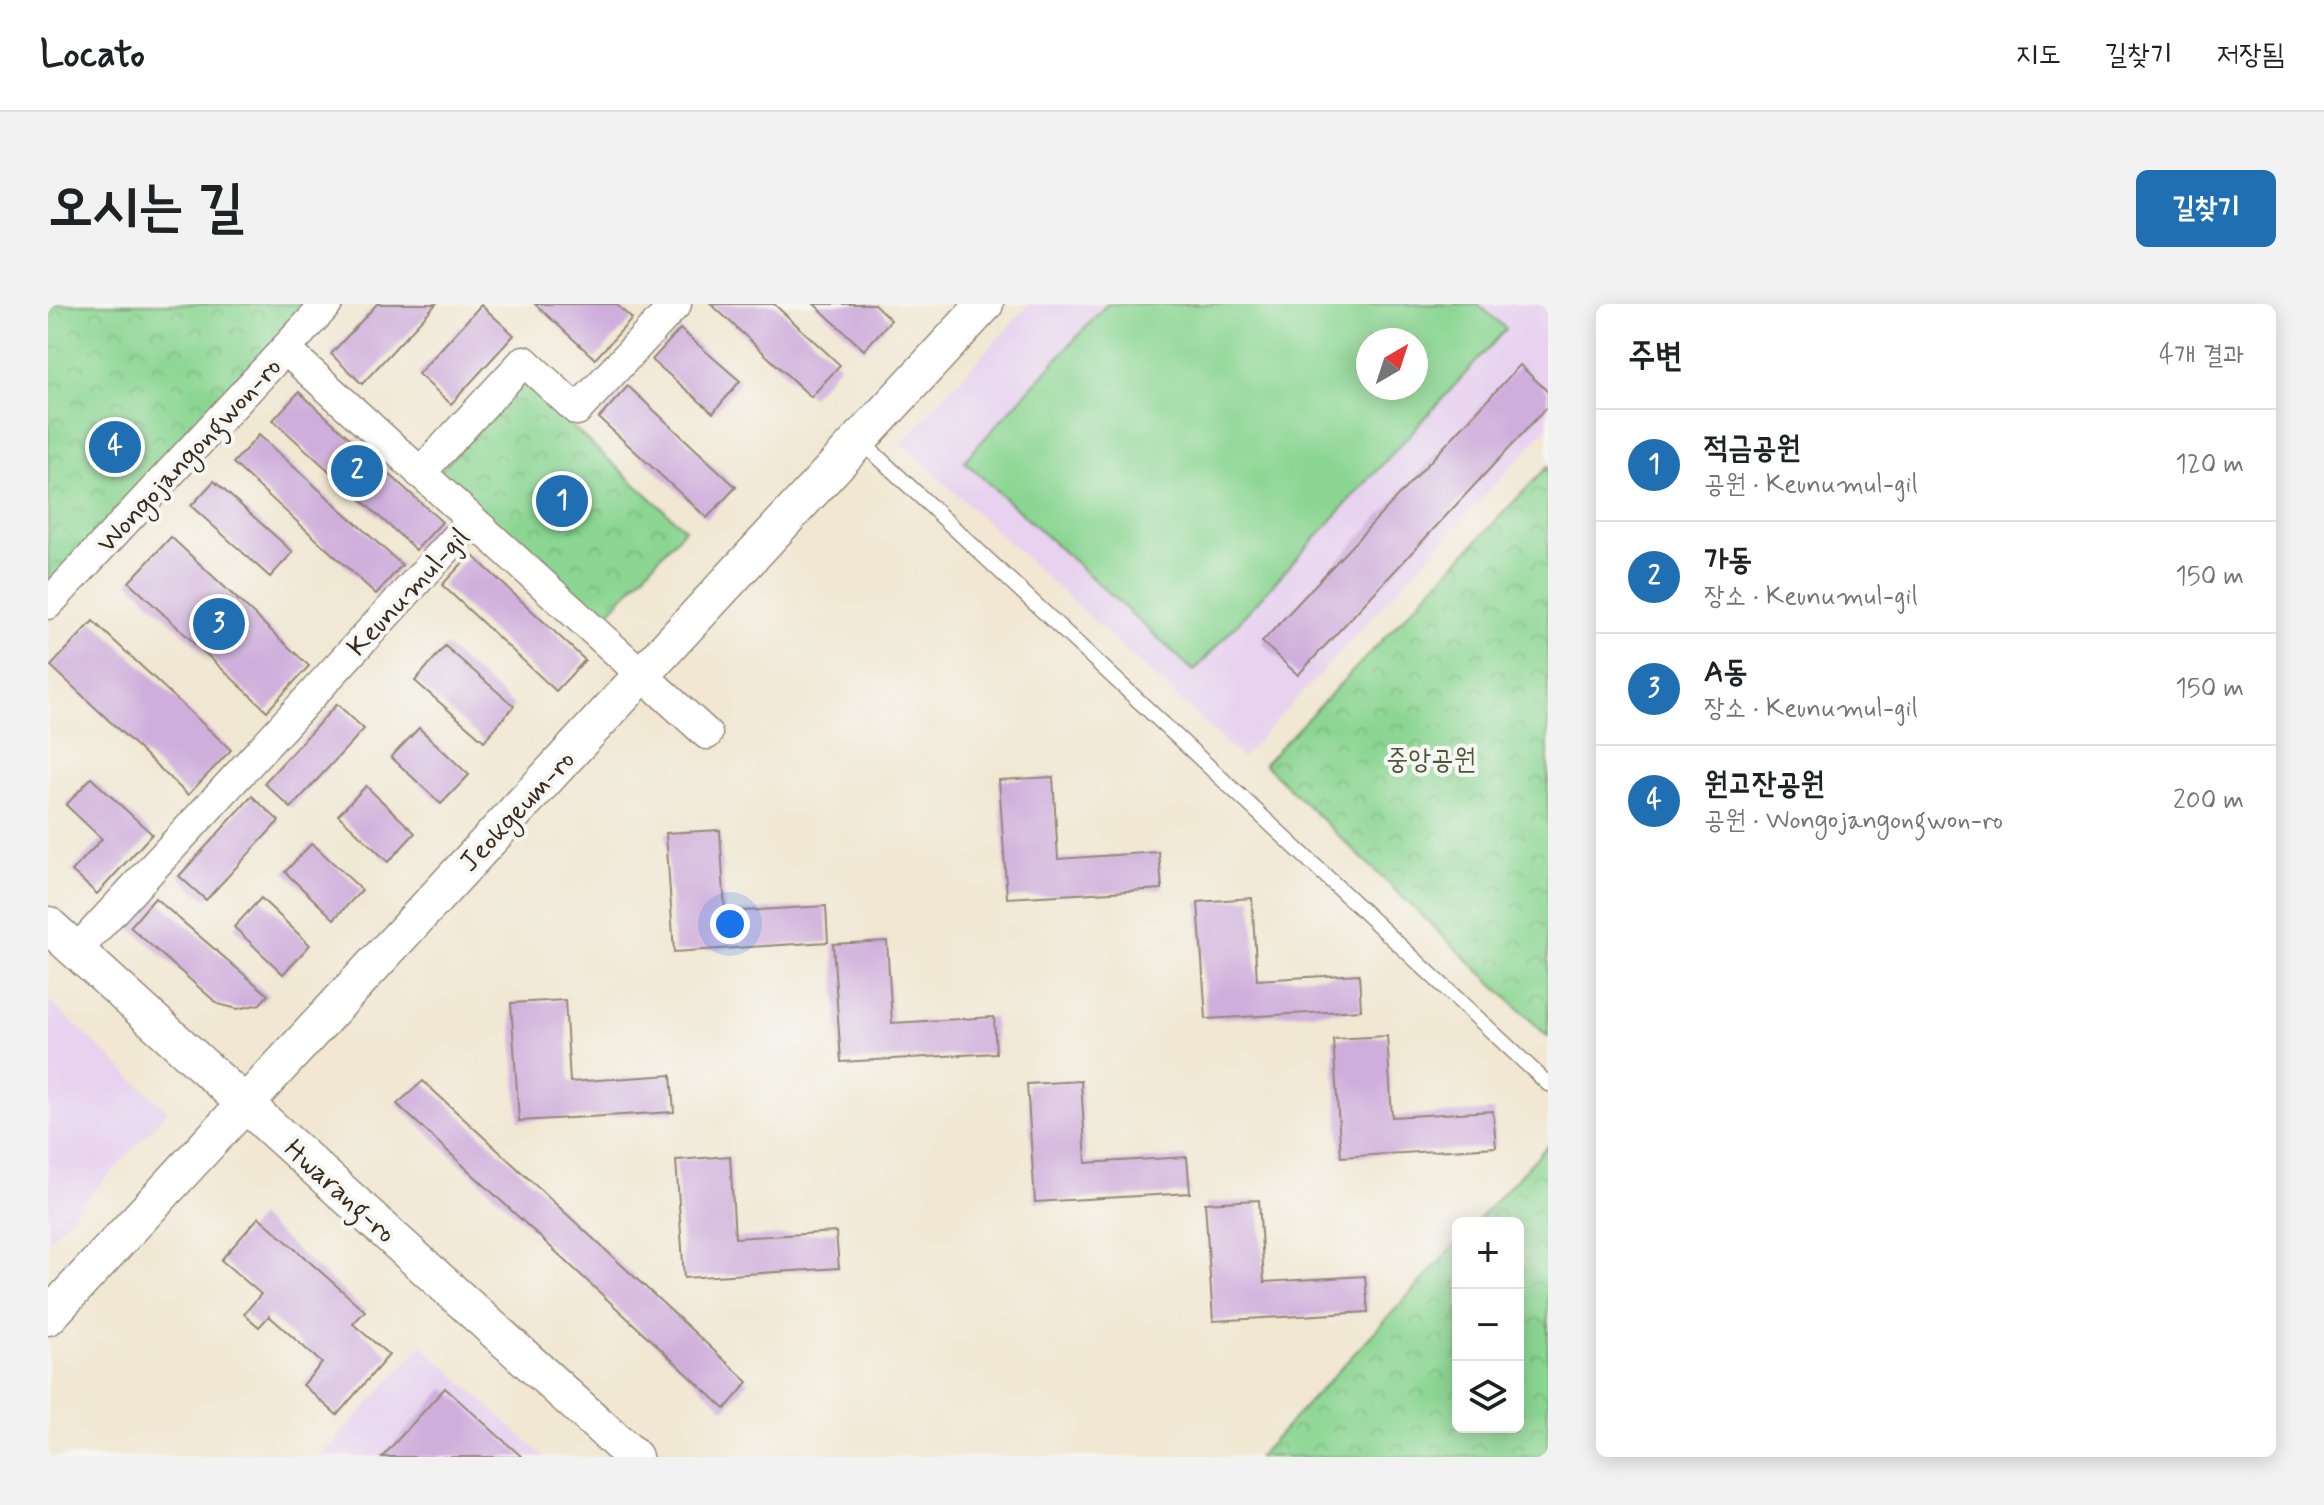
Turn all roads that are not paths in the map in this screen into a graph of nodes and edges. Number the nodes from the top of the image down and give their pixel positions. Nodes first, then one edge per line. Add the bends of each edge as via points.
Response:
1 (327, 304) edge
2 (676, 304) edge
3 (985, 304) edge
4 (285, 349) junction
5 (860, 440) junction
6 (420, 473) junction
7 (472, 521) junction
8 (48, 604) edge
9 (644, 674) junction
10 (707, 734) dead end
11 (48, 925) edge
12 (76, 951) junction
13 (1548, 1084) edge
14 (245, 1102) junction
15 (48, 1317) edge
16 (634, 1457) edge

1 - 4 street, Wongojangongwon-ro
2 - 6 street via 577,410 524,361
3 - 5 street, Jeokgeum-ro
4 - 6 street, Keunumul-gil
4 - 8 street, Wongojangongwon-ro
5 - 9 street, Jeokgeum-ro
5 - 13 lane
6 - 7 street, Keunumul-gil
7 - 9 street
7 - 12 street, Keunumul-gil
9 - 10 street
9 - 14 street, Jeokgeum-ro
11 - 12 street, Hwarang-ro
12 - 14 street, Hwarang-ro
14 - 15 street, Jeokgeum-ro
14 - 16 street, Hwarang-ro

